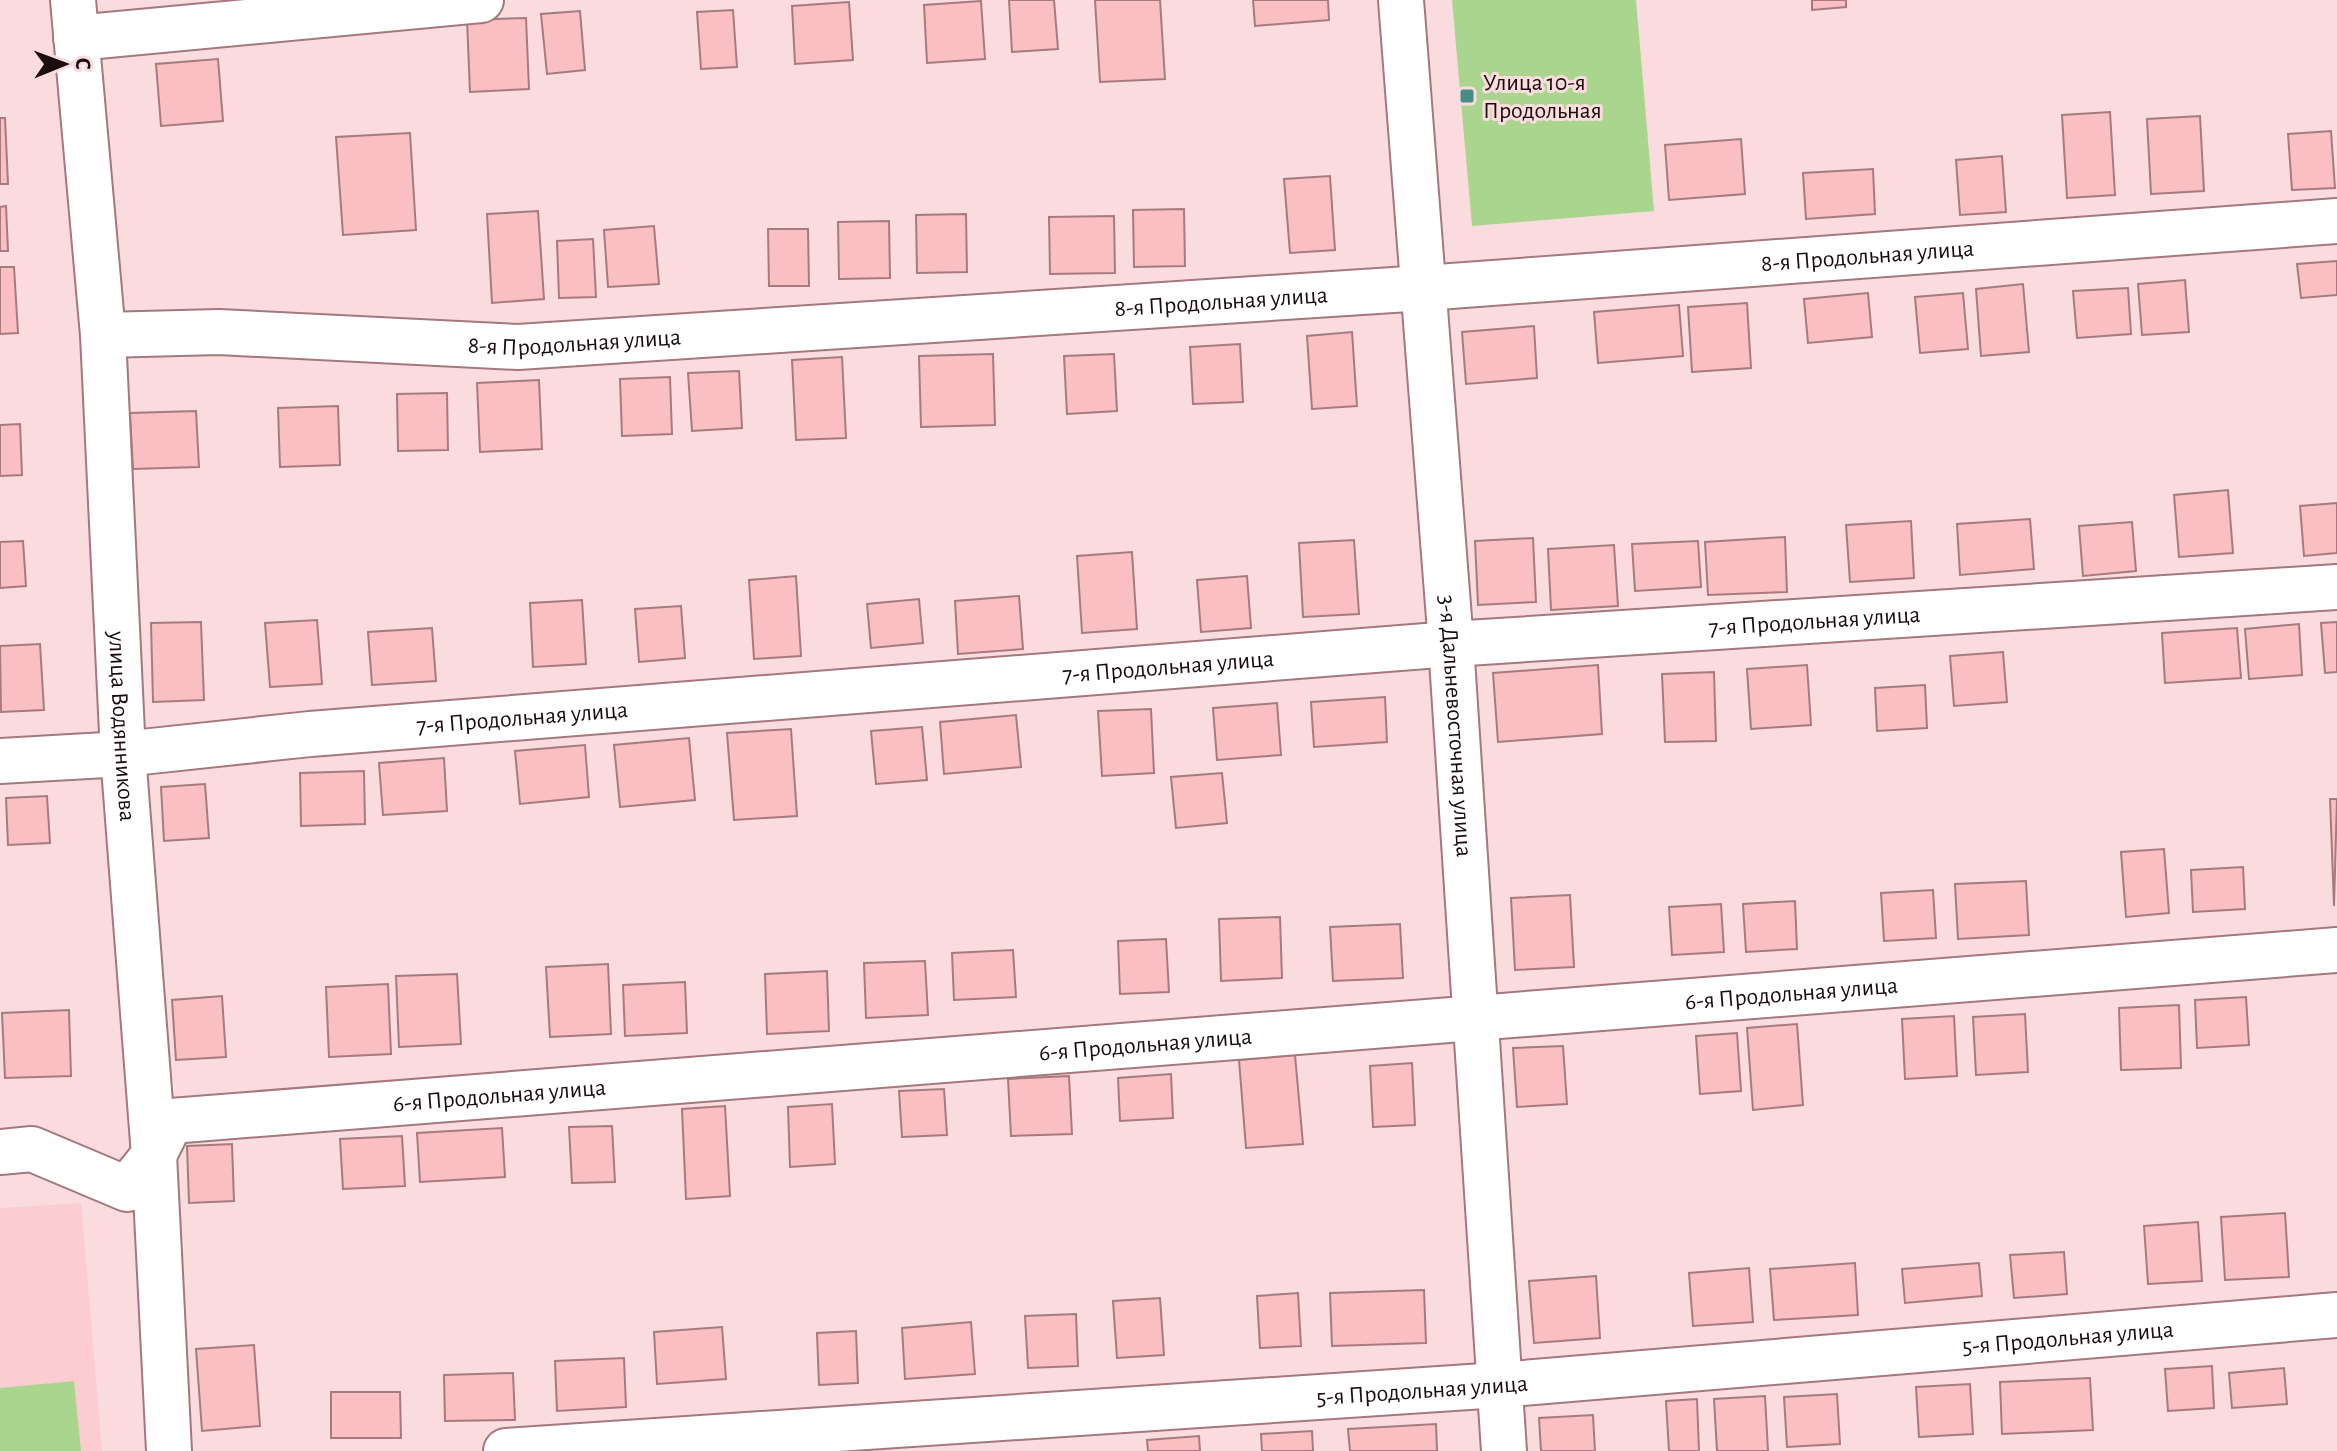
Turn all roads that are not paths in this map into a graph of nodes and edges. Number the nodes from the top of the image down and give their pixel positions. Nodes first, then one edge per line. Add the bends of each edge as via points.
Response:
1 (481, 0) edge
2 (1401, 0) edge
3 (74, 19) edge
4 (2337, 221) edge
5 (1424, 288) junction
6 (103, 335) junction
7 (2337, 587) edge
8 (1451, 644) junction
9 (123, 754) junction
10 (0, 761) edge
11 (2337, 950) edge
12 (1475, 1016) junction
13 (0, 1152) edge
14 (154, 1155) junction
15 (2337, 1315) edge
16 (1499, 1385) junction
17 (169, 1451) edge
18 (506, 1451) edge
19 (1504, 1451) edge

1 - 3 street
2 - 5 street, 3-я Дальневосточная улица
3 - 6 street, улица Водянникова
4 - 5 street, 8-я Продольная улица
5 - 6 street, 8-я Продольная улица via 518,347 219,332
5 - 8 street, 3-я Дальневосточная улица
6 - 9 street, улица Водянникова
7 - 8 street, 7-я Продольная улица
8 - 9 street, 7-я Продольная улица via 310,734
8 - 12 street, 3-я Дальневосточная улица
9 - 10 street, 7-я Продольная улица
9 - 14 street, улица Водянникова
11 - 12 street, 6-я Продольная улица
12 - 14 street, 6-я Продольная улица via 171,1121
12 - 16 street, 3-я Дальневосточная улица
13 - 14 street, 6-я Продольная улица via 32,1149 127,1189
14 - 17 street, улица Водянникова
15 - 16 street, 5-я Продольная улица
16 - 18 street, 5-я Продольная улица
16 - 19 street, 3-я Дальневосточная улица

